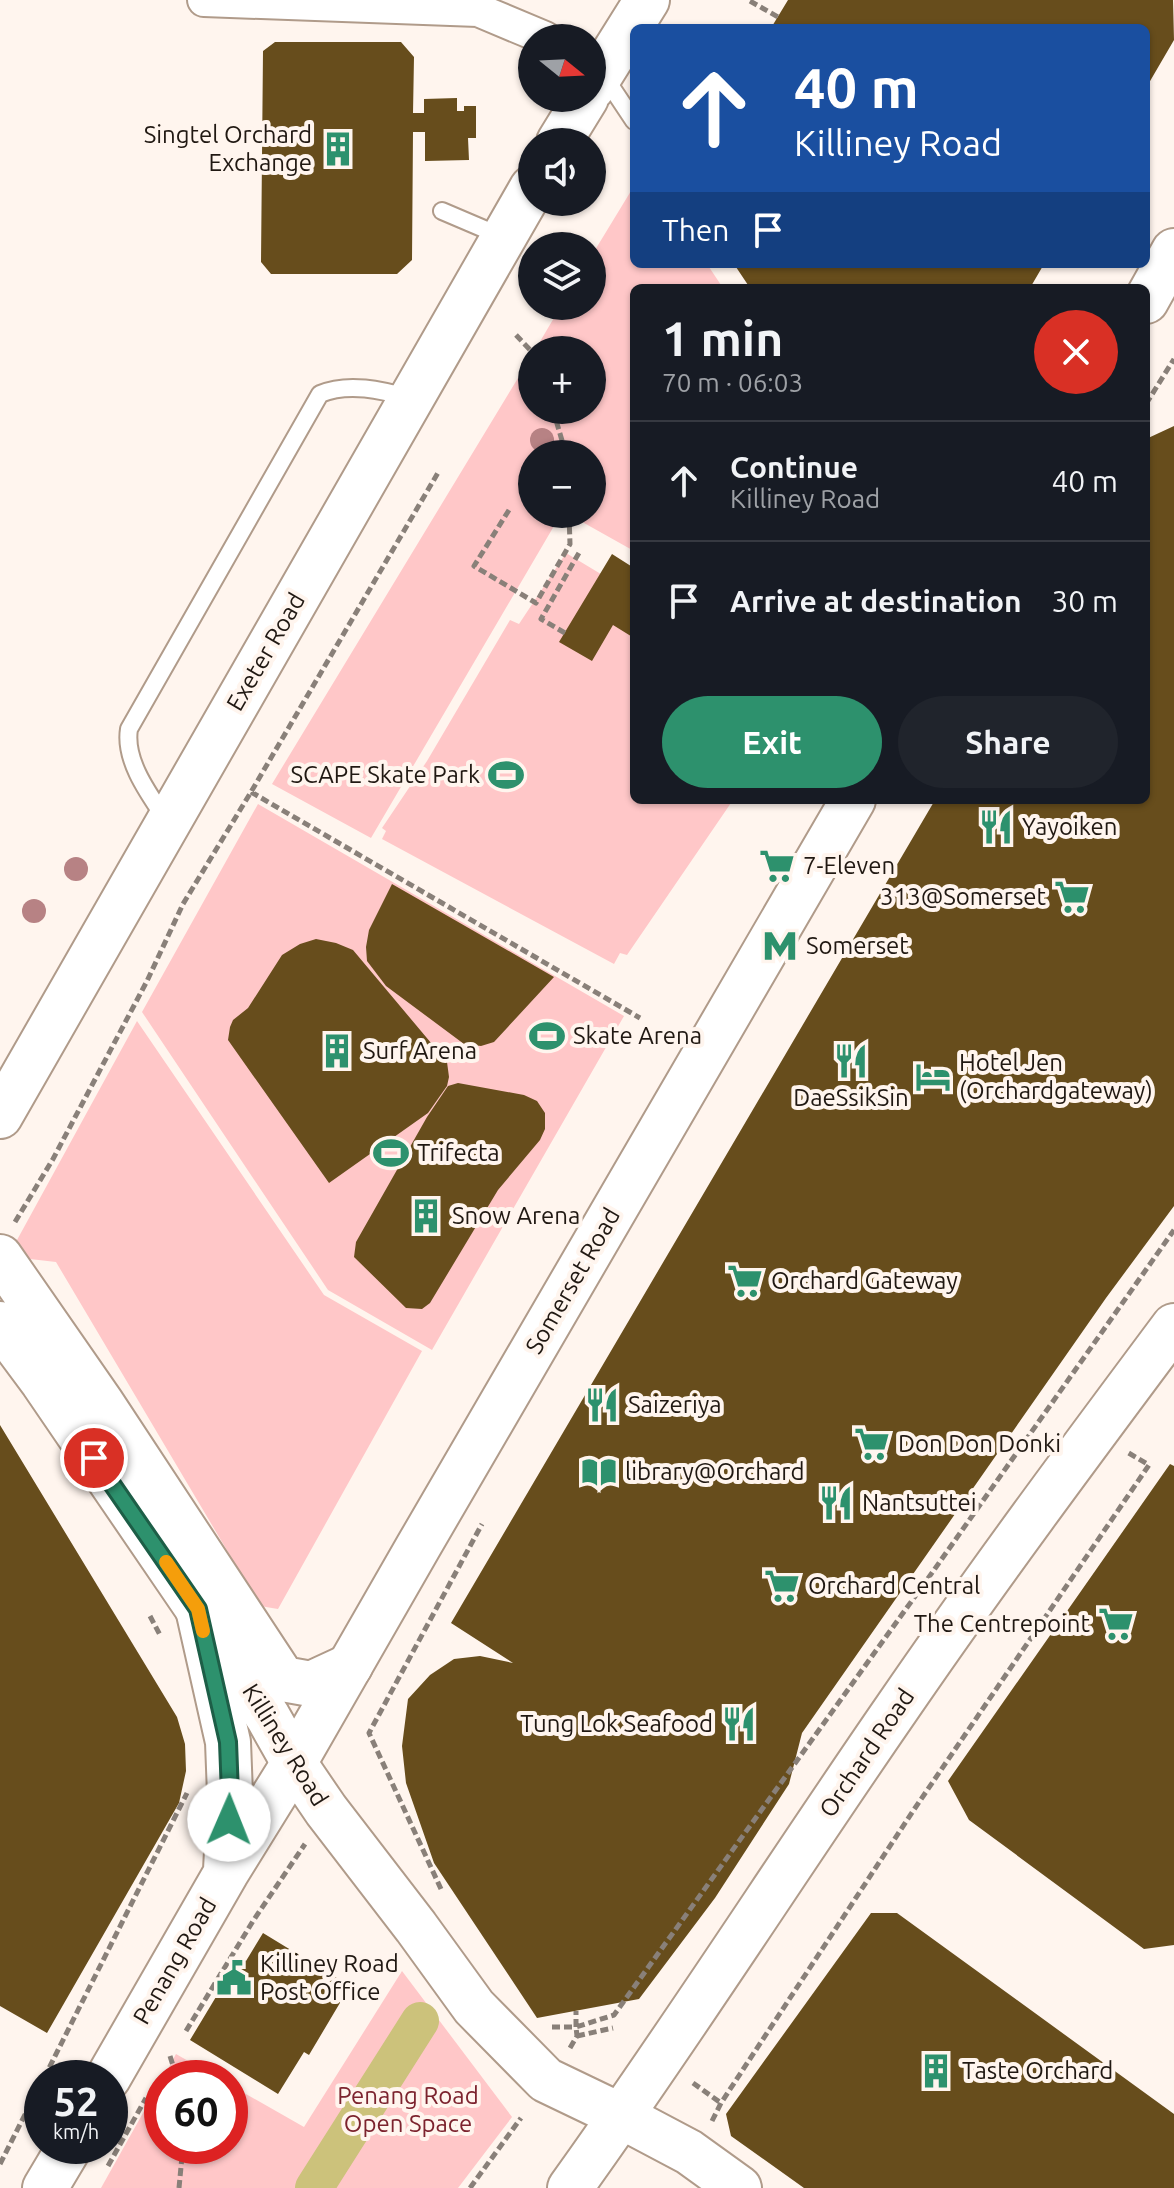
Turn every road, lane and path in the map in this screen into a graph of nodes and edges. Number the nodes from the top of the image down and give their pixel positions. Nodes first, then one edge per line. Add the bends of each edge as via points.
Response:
1 (204, 0) edge
2 (242, 0) edge
3 (647, 0) edge
4 (750, 1) edge
5 (492, 5) edge
6 (778, 17) dead end
7 (523, 24) edge
8 (632, 24) edge
9 (630, 27) edge
10 (606, 65) edge
11 (606, 97) edge
12 (630, 118) edge
13 (442, 211) dead end
14 (518, 212) edge
15 (504, 237) junction
16 (1174, 251) edge
17 (1150, 294) edge
18 (1174, 359) edge
19 (1150, 398) edge
20 (412, 399) junction
21 (439, 471) dead end
22 (509, 510) dead end
23 (569, 528) edge
24 (580, 551) dead end
25 (565, 633) dead end
26 (251, 792) junction
27 (851, 804) edge
28 (168, 823) junction
29 (640, 1018) dead end
30 (0, 1116) edge
31 (1174, 1230) edge
32 (6, 1242) edge
33 (0, 1324) edge
34 (1174, 1326) edge
35 (1124, 1450) dead end
36 (198, 1609) junction
37 (350, 1666) junction
38 (369, 1733) dead end
39 (294, 1763) junction
40 (189, 1790) dead end
41 (310, 1836) dead end
42 (226, 1873) junction
43 (447, 1902) dead end
44 (613, 2028) dead end
45 (577, 2036) junction
46 (179, 2043) dead end
47 (568, 2051) dead end
48 (53, 2060) edge
49 (118, 2060) edge
50 (690, 2081) dead end
51 (144, 2103) edge
52 (721, 2103) junction
53 (621, 2116) junction
54 (24, 2117) edge
55 (521, 2118) dead end
56 (712, 2122) dead end
57 (0, 2164) edge
58 (59, 2164) edge
59 (181, 2164) edge
60 (103, 2175) dead end
61 (45, 2188) edge
62 (179, 2188) edge
63 (470, 2188) edge
64 (570, 2188) edge
65 (739, 2188) edge

1 - 2 street
2 - 5 street
3 - 8 main road
4 - 6 path
5 - 7 street
9 - 10 main road
11 - 12 lane
13 - 15 lane
14 - 15 main road, Exeter Road
15 - 20 main road, Exeter Road
16 - 17 main road
18 - 19 path
20 - 28 main road, Exeter Road
20 - 28 lane via 383,390 334,388 320,394 129,729 128,749
21 - 26 path
22 - 23 path via 474,566 536,603 570,544
24 - 25 path via 541,619
26 - 29 path
26 - 32 path via 183,904
27 - 37 main road, Somerset Road
28 - 30 main road, Exeter Road
31 - 45 path via 614,2015 576,2027
32 - 37 main road, Killiney Road via 93,1391 283,1679 311,1684
33 - 36 main road, Killiney Road
34 - 53 main road, Orchard Road via 897,1708
35 - 52 path via 1149,1465
36 - 39 main road, Killiney Road
36 - 42 main road via 228,1742
37 - 39 main road, Somerset Road
38 - 43 path
39 - 42 main road, Penang Road
39 - 53 main road, Killiney Road via 474,2007 546,2080
40 - 48 path
41 - 46 path
42 - 49 main road, Penang Road
44 - 45 path
45 - 47 path
50 - 52 path
51 - 60 path
52 - 56 path
53 - 64 main road, Orchard Road
53 - 65 main road, Killiney Road via 689,2152
54 - 57 path
55 - 63 path
58 - 61 main road
59 - 62 path

